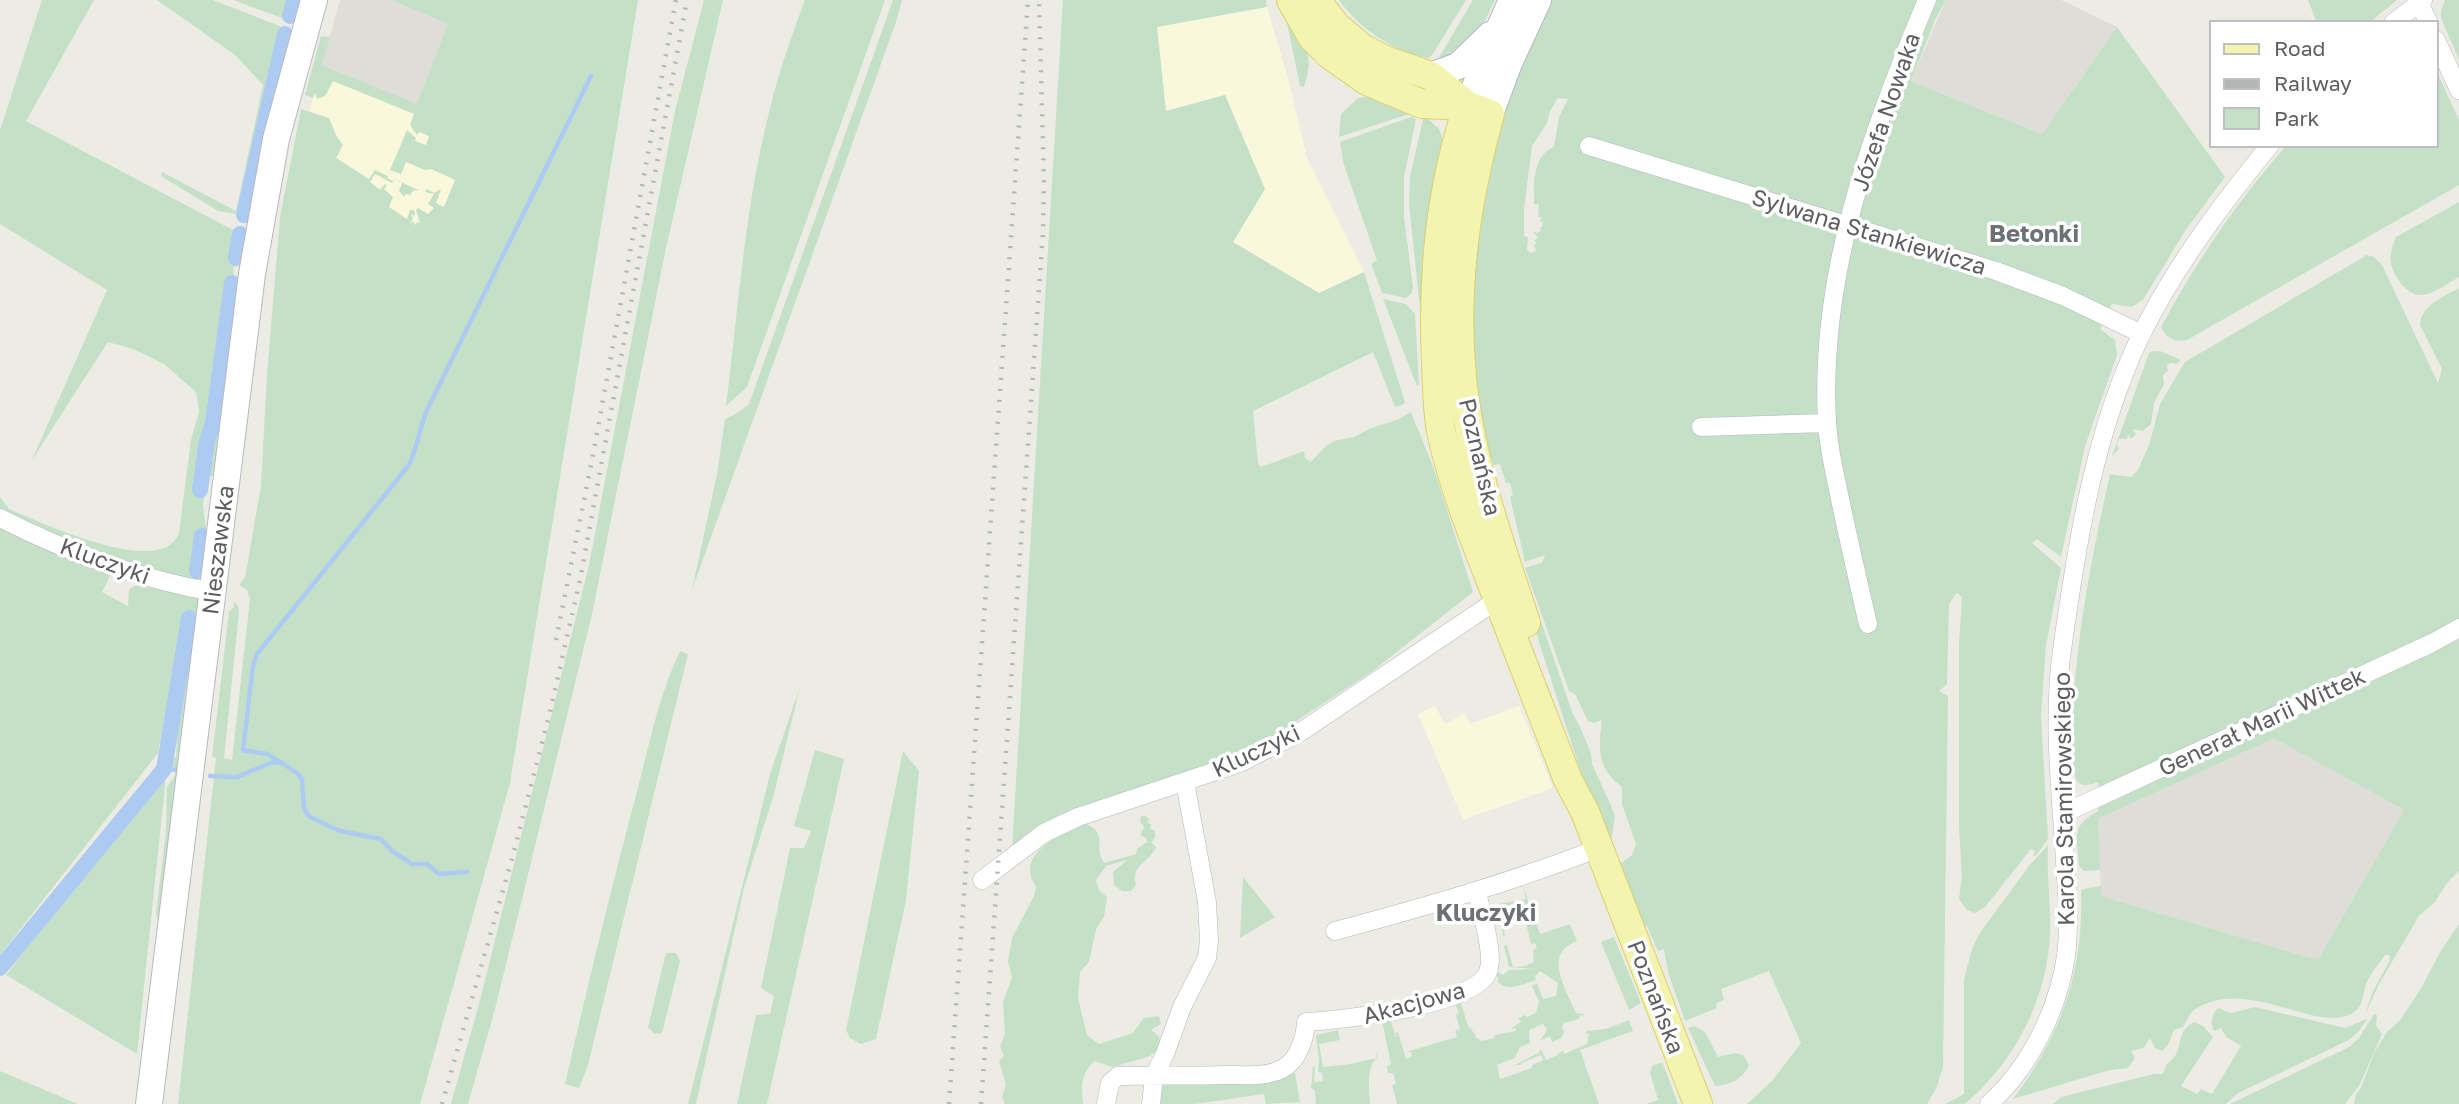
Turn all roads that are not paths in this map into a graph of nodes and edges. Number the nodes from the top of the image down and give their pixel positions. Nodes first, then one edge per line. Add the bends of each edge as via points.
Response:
1 (314, 0) edge
2 (1291, 0) edge
3 (1538, 0) edge
4 (1927, 0) edge
5 (2421, 1) edge
6 (1322, 5) edge
7 (1509, 5) edge
8 (2396, 21) edge
9 (2427, 21) edge
10 (2438, 44) edge
11 (1431, 76) junction
12 (2459, 90) edge
13 (1422, 104) junction
14 (1479, 110) junction
15 (1589, 146) dead end
16 (2268, 147) edge
17 (1452, 164) junction
18 (1847, 226) junction
19 (2142, 334) junction
20 (1827, 423) junction
21 (1701, 428) dead end
22 (0, 518) edge
23 (213, 592) junction
24 (1506, 594) junction
25 (1868, 624) dead end
26 (2459, 628) edge
27 (1185, 782) junction
28 (2062, 811) junction
29 (1599, 848) junction
30 (982, 880) dead end
31 (1477, 892) junction
32 (1335, 931) dead end
33 (1146, 1076) junction
34 (149, 1104) edge
35 (1106, 1104) edge
36 (1151, 1104) edge
37 (1698, 1104) edge
38 (1989, 1104) edge

1 - 23 main road, Nieszawska via 286,94 252,274
2 - 13 main road, Poznańska via 1312,37 1330,55 1367,81
3 - 14 main road via 1509,63
4 - 18 street, Józefa Nowaka via 1883,112
5 - 8 street
5 - 9 street
6 - 11 main road via 1350,38 1370,52
7 - 11 main road via 1473,54 1458,66
7 - 14 main road via 1484,63
10 - 12 street
11 - 14 main road
13 - 14 main road, Poznańska
13 - 17 main road, Poznańska via 1444,127 1451,142
14 - 17 main road, Poznańska
14 - 24 main road, Poznańska via 1478,157 1460,270 1462,378
15 - 18 street, Sylwana Stankiewicza
16 - 19 street, Karola Stamirowskiego via 2203,233
17 - 24 main road, Poznańska via 1435,272 1440,417 1456,486
18 - 19 street, Sylwana Stankiewicza via 1996,271
18 - 20 street, Józefa Nowaka via 1830,334
19 - 28 street, Karola Stamirowskiego via 2100,448 2076,561 2059,684
20 - 21 street
20 - 25 street, Józefa Nowaka
22 - 23 street, Kluczyki via 123,570
23 - 34 main road, Nieszawska
24 - 27 street, Kluczyki via 1288,740
24 - 29 main road, Poznańska via 1578,776
26 - 28 street, Generał Marii Wittek
27 - 30 street, Kluczyki via 1044,833
27 - 33 street via 1207,902 1207,958 1182,1007 1166,1054
28 - 38 street, Karola Stamirowskiego via 2068,936 2063,975 2034,1046
29 - 31 street
29 - 37 main road, Poznańska
31 - 32 street
31 - 33 street, Akacjowa via 1490,962 1486,976 1471,989 1374,1015 1306,1022 1298,1051 1287,1066 1276,1071
33 - 35 street via 1112,1080
33 - 36 street

